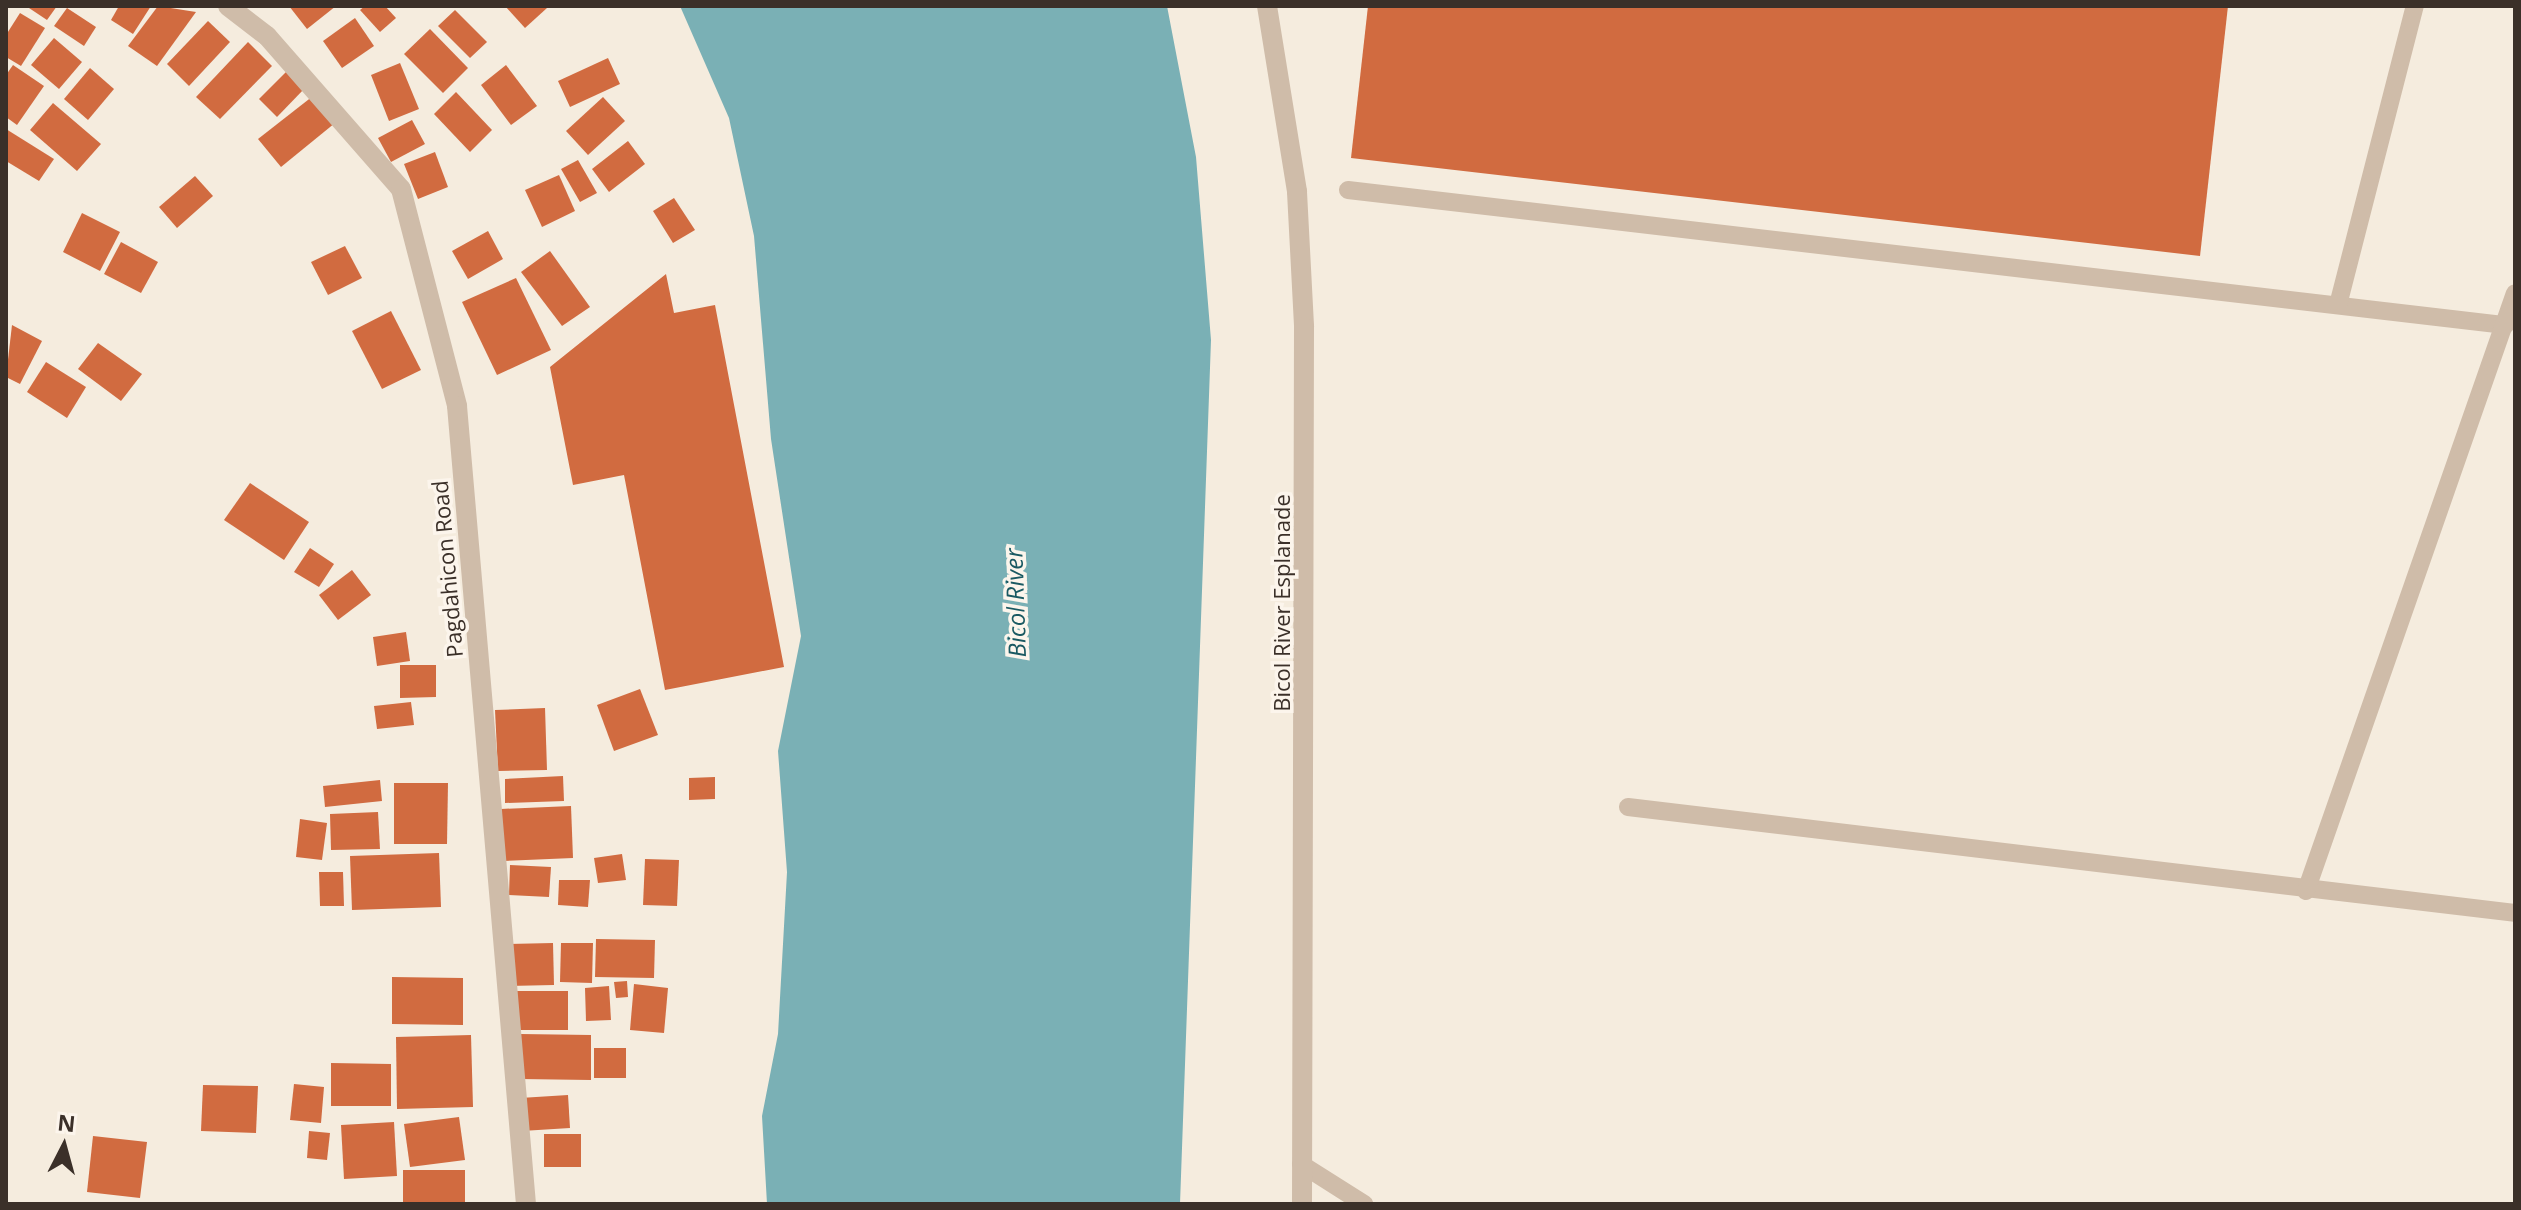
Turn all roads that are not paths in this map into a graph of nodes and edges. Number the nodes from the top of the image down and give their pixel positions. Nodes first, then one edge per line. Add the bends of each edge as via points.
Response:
1 (228, 6) edge
2 (1267, 6) edge
3 (2415, 6) edge
4 (1348, 190) dead end
5 (2515, 293) edge
6 (2338, 305) junction
7 (2505, 325) junction
8 (1628, 807) dead end
9 (2306, 891) junction
10 (2515, 913) edge
11 (1301, 1164) junction
12 (526, 1204) edge
13 (1302, 1204) edge
14 (1364, 1204) edge

1 - 12 street, Pagdahicon Road via 267,36 401,189 453,391
2 - 11 street, Bicol River Esplanade via 1297,192 1304,327
3 - 6 lane
4 - 6 lane
5 - 7 lane
6 - 7 lane
7 - 9 lane
8 - 9 lane
9 - 10 lane
11 - 13 street, Bicol River Esplanade
11 - 14 lane

